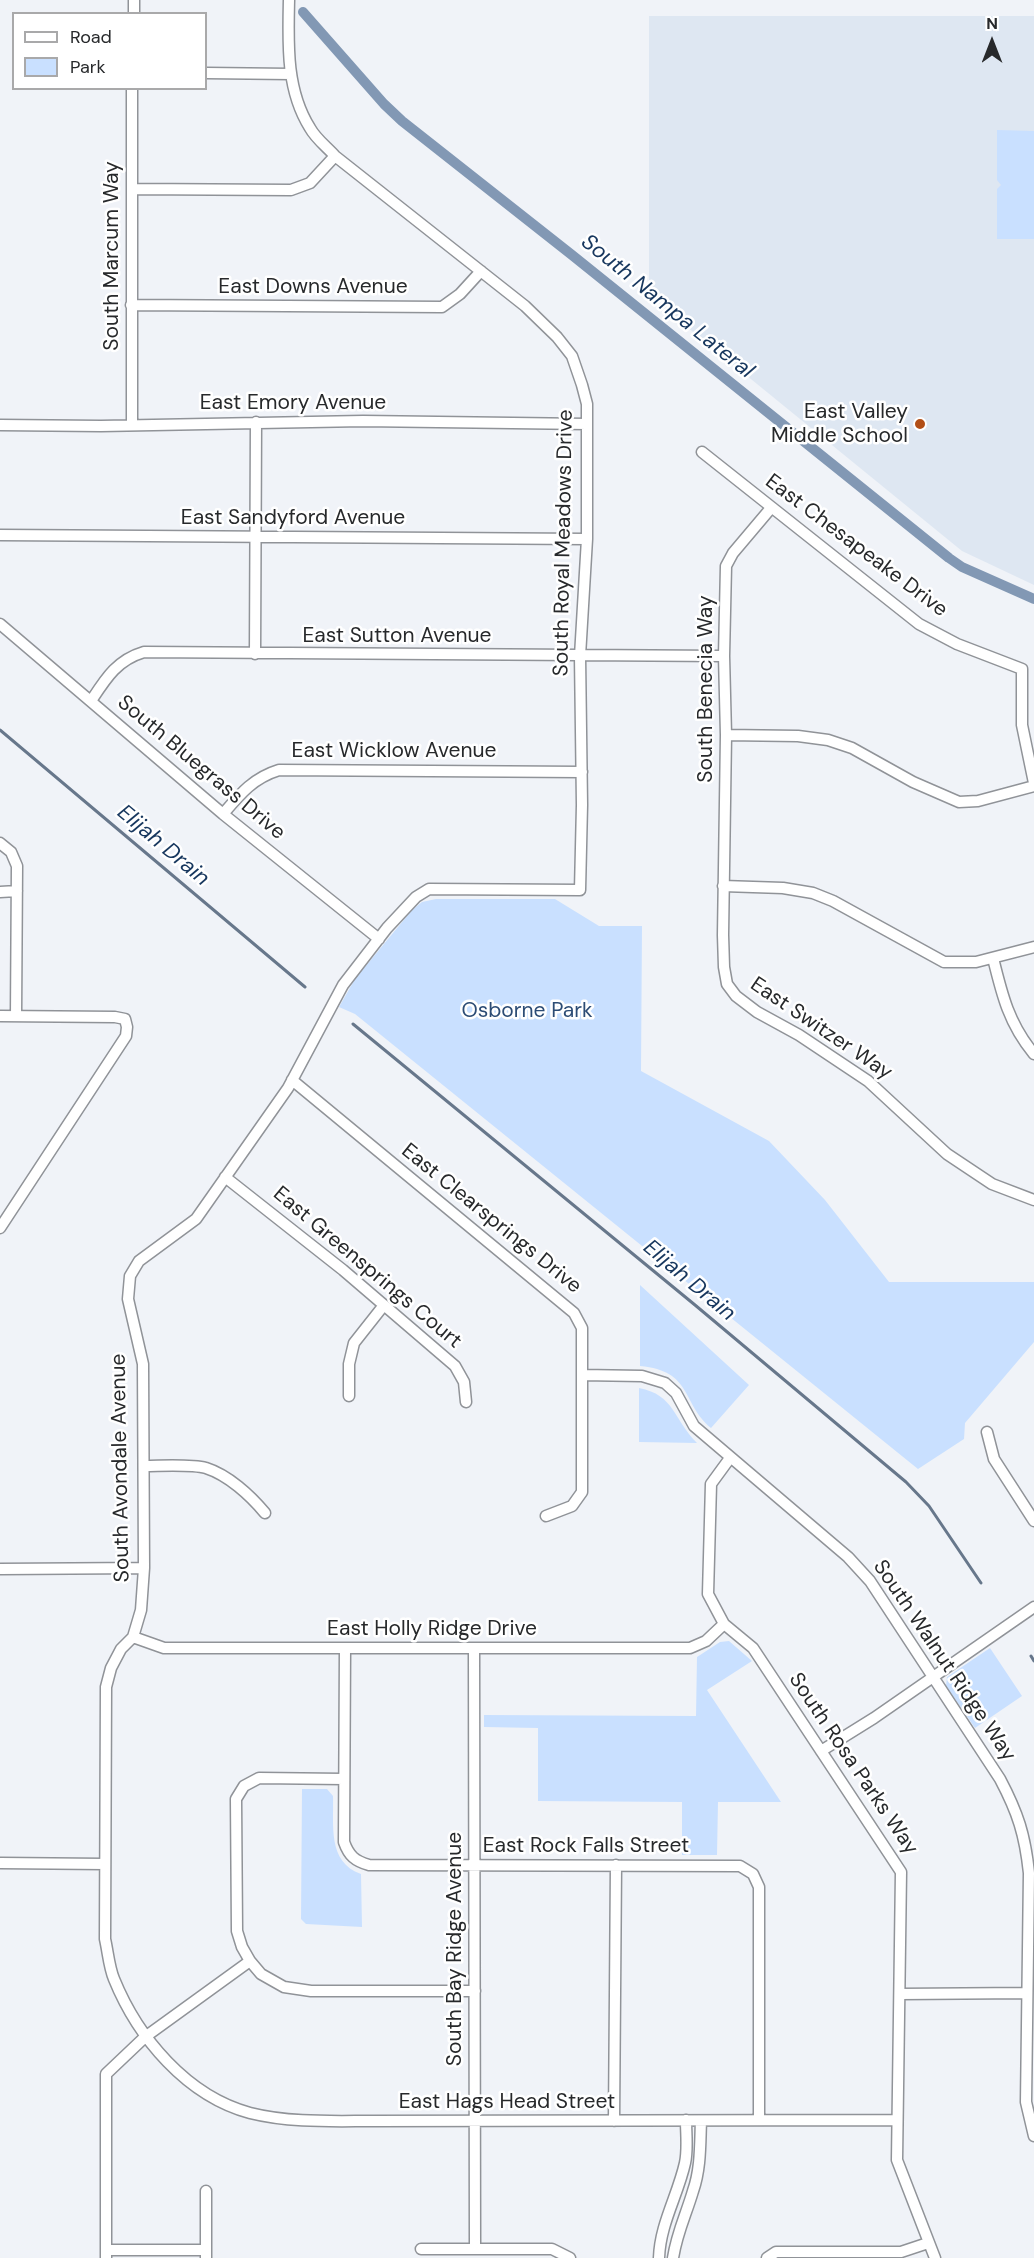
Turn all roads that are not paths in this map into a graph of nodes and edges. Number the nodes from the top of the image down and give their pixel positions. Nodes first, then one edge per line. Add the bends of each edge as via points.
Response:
1 (289, 0) edge
2 (207, 73) edge
3 (291, 74) junction
4 (132, 90) edge
5 (335, 156) junction
6 (132, 189) junction
7 (481, 271) junction
8 (131, 305) junction
9 (256, 422) junction
10 (132, 424) junction
11 (586, 424) junction
12 (0, 425) edge
13 (702, 452) dead end
14 (771, 508) junction
15 (0, 535) edge
16 (256, 538) junction
17 (587, 540) junction
18 (0, 624) edge
19 (255, 654) junction
20 (580, 656) junction
21 (724, 656) junction
22 (91, 700) junction
23 (726, 735) junction
24 (582, 772) junction
25 (1034, 784) edge
26 (223, 814) junction
27 (0, 843) edge
28 (723, 886) junction
29 (580, 890) joint
30 (17, 891) junction
31 (0, 892) edge
32 (379, 939) junction
33 (1034, 947) edge
34 (993, 958) junction
35 (0, 1016) edge
36 (16, 1016) junction
37 (1034, 1054) edge
38 (292, 1080) junction
39 (225, 1177) junction
40 (1034, 1200) edge
41 (0, 1228) edge
42 (384, 1305) junction
43 (582, 1375) junction
44 (350, 1396) dead end
45 (466, 1402) dead end
46 (987, 1432) dead end
47 (730, 1458) junction
48 (145, 1466) junction
49 (265, 1513) dead end
50 (546, 1516) dead end
51 (1034, 1521) edge
52 (144, 1568) junction
53 (0, 1569) edge
54 (1034, 1607) edge
55 (724, 1624) junction
56 (134, 1637) junction
57 (345, 1648) junction
58 (474, 1648) junction
59 (933, 1677) junction
60 (821, 1751) junction
61 (344, 1779) junction
62 (0, 1863) edge
63 (105, 1864) junction
64 (474, 1864) junction
65 (616, 1865) junction
66 (250, 1961) junction
67 (475, 1991) junction
68 (1027, 1993) junction
69 (900, 1994) junction
70 (145, 2037) junction
71 (686, 2120) junction
72 (759, 2120) junction
73 (897, 2120) junction
74 (474, 2121) junction
75 (614, 2121) junction
76 (701, 2121) junction
77 (1034, 2136) edge
78 (206, 2191) dead end
79 (928, 2243) junction
80 (421, 2249) dead end
81 (475, 2249) junction
82 (106, 2254) edge
83 (206, 2254) edge
84 (569, 2258) edge
85 (659, 2258) edge
86 (673, 2258) edge
87 (767, 2258) edge
88 (935, 2258) edge

1 - 3 street, South Royal Meadows Drive
2 - 3 street
3 - 5 street, South Royal Meadows Drive via 301,112 311,131
4 - 6 street, South Marcum Way
5 - 6 street via 310,183 291,190
5 - 7 street, South Royal Meadows Drive
6 - 8 street, South Marcum Way
7 - 8 street, East Downs Avenue via 442,307
7 - 11 street, South Royal Meadows Drive via 525,306 572,357 586,404
8 - 10 street, South Marcum Way
9 - 10 street, East Emory Avenue
9 - 11 street, East Emory Avenue
9 - 16 street
10 - 12 street, East Emory Avenue
11 - 17 street, South Royal Meadows Drive
13 - 14 street, East Chesapeake Drive
14 - 21 street, South Benecia Way via 726,566
14 - 25 street, East Chesapeake Drive via 919,624 957,644 1022,669 1022,725
15 - 16 street, East Sandyford Avenue
16 - 17 street, East Sandyford Avenue
16 - 19 street
17 - 20 street, South Royal Meadows Drive
18 - 22 street, South Bluegrass Drive
19 - 20 street, East Sutton Avenue
19 - 22 street, East Sutton Avenue via 144,652 129,657 109,674
20 - 21 street, East Sutton Avenue
20 - 24 street, South Royal Meadows Drive
21 - 23 street, South Benecia Way
22 - 26 street, South Bluegrass Drive
23 - 25 street via 828,740 852,748 959,802 978,801
23 - 28 street, South Benecia Way
24 - 26 street, East Wicklow Avenue via 279,770 248,785
24 - 29 street, South Royal Meadows Drive
26 - 32 street, South Bluegrass Drive
27 - 30 street via 11,852 17,866
28 - 34 street via 813,893 944,962
28 - 40 street, East Switzer Way via 724,966 727,984 736,996 868,1081 947,1154 992,1184
29 - 32 street, South Avondale Avenue via 429,889 416,897
30 - 31 street
30 - 36 street
32 - 38 street, South Avondale Avenue via 342,985
33 - 34 street
34 - 37 street via 1005,1006 1020,1037
35 - 36 street
36 - 41 street via 125,1019 127,1027 126,1036
38 - 39 street, South Avondale Avenue
38 - 43 street, East Clearsprings Drive via 574,1313 582,1328
39 - 42 street, East Greensprings Court
39 - 48 street, South Avondale Avenue via 196,1219 139,1261 130,1276 128,1299 144,1364
42 - 44 street via 354,1343 349,1364
42 - 45 street, East Greensprings Court via 455,1366 464,1382
43 - 47 street, South Walnut Ridge Way via 642,1376 665,1383 676,1393 694,1426
43 - 50 street, East Clearsprings Drive via 582,1492 572,1506
46 - 51 street via 994,1459
47 - 55 street, South Rosa Parks Way via 711,1484 708,1594
47 - 59 street, South Walnut Ridge Way via 848,1557 870,1581
48 - 49 street via 205,1468 231,1481
48 - 52 street, South Avondale Avenue
52 - 53 street
52 - 56 street, South Avondale Avenue via 141,1610
54 - 59 street
55 - 58 street, East Holly Ridge Drive via 706,1641 690,1648
55 - 60 street, South Rosa Parks Way via 753,1648
56 - 57 street, East Holly Ridge Drive via 164,1648
56 - 63 street, South Avondale Avenue via 121,1649 106,1688
57 - 58 street, East Holly Ridge Drive
57 - 61 street
58 - 64 street, South Bay Ridge Avenue
59 - 60 street
59 - 68 street, South Walnut Ridge Way via 1000,1779 1025,1839 1029,1873
60 - 69 street, South Rosa Parks Way via 902,1872
61 - 64 street, East Rock Falls Street via 344,1842 357,1861
61 - 66 street via 259,1778 244,1786 236,1799 237,1931
62 - 63 street
63 - 70 street, South Avondale Avenue via 105,1939 113,1978
64 - 65 street, East Rock Falls Street
64 - 67 street, South Bay Ridge Avenue
65 - 72 street, East Rock Falls Street via 740,1866 753,1874 759,1887
65 - 75 street
66 - 67 street via 261,1974 284,1987 311,1991
66 - 70 street
67 - 74 street, South Bay Ridge Avenue
68 - 69 street
68 - 77 street, South Walnut Ridge Way via 1026,2102
69 - 73 street, South Rosa Parks Way
70 - 74 street, East Hags Head Street via 190,2084 228,2106 251,2113 292,2120
70 - 82 street via 106,2074
71 - 75 street, East Hags Head Street
71 - 76 street, East Hags Head Street
71 - 85 street via 686,2160 664,2223
72 - 73 street, East Hags Head Street
72 - 76 street, East Hags Head Street
73 - 79 street, South Rosa Parks Way via 897,2160
74 - 75 street, East Hags Head Street
74 - 81 street, South Bay Ridge Avenue
76 - 86 street via 700,2164 677,2233
78 - 83 street
79 - 87 street via 901,2252 776,2252
79 - 88 street, South Rosa Parks Way
80 - 81 street
81 - 84 street via 552,2249
82 - 83 street

